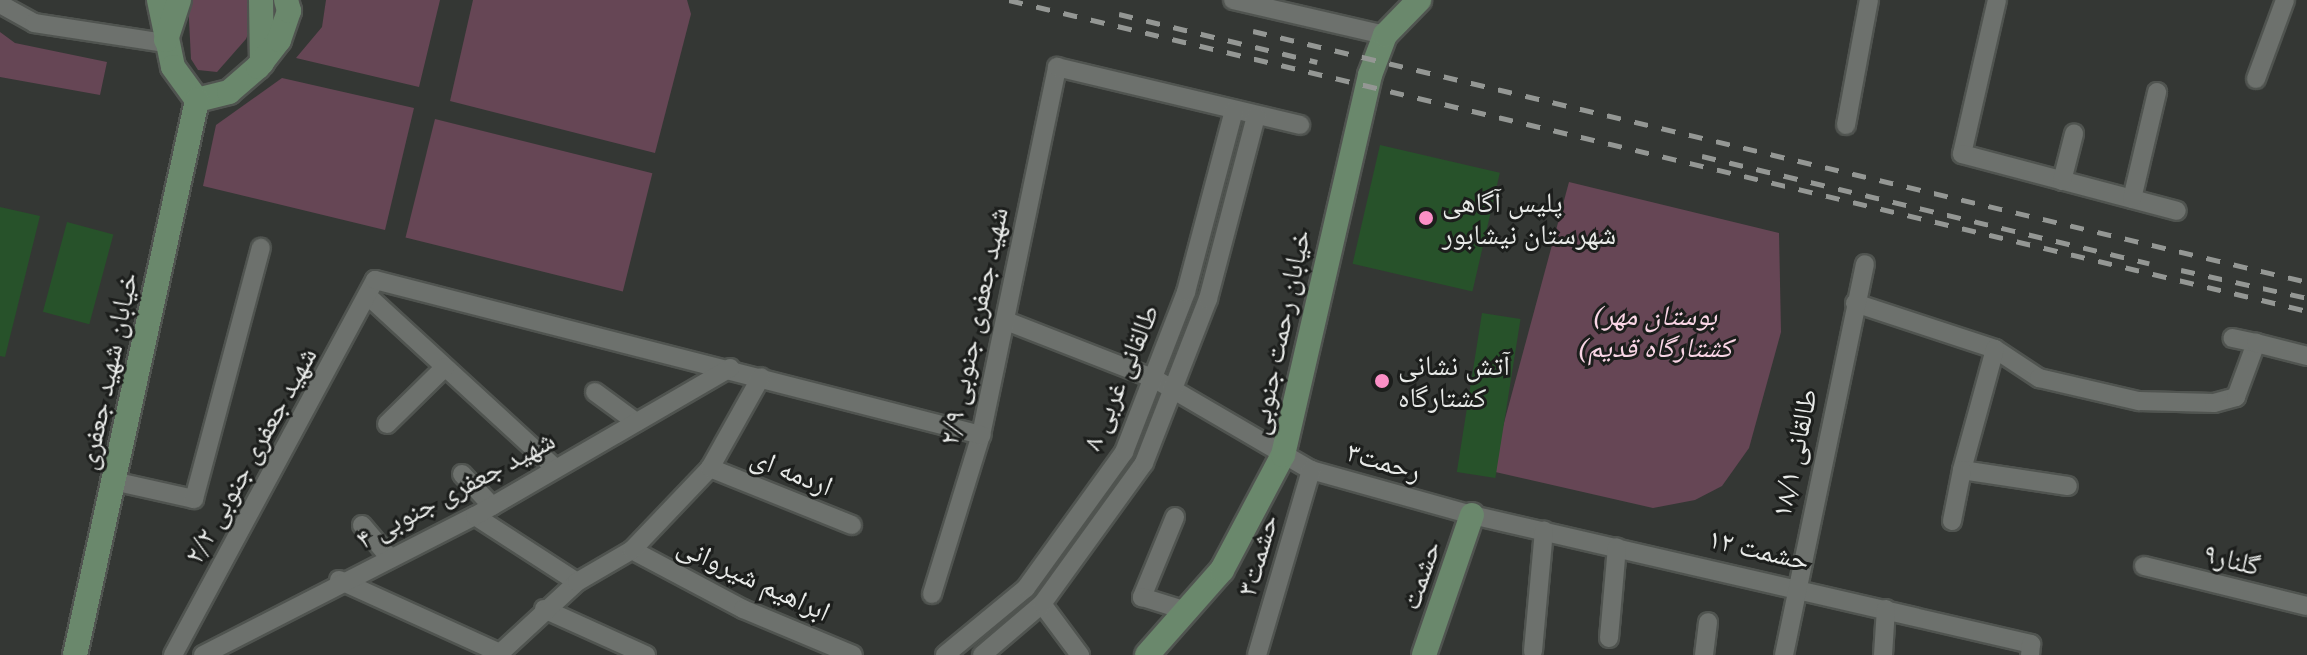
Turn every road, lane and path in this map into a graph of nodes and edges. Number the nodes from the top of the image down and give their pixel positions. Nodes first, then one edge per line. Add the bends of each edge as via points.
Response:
1 (159, 0) edge
2 (179, 0) edge
3 (261, 0) edge
4 (286, 0) edge
5 (1419, 0) edge
6 (1869, 0) edge
7 (1997, 0) edge
8 (2285, 0) edge
9 (1233, 2) edge
10 (0, 4) edge
11 (1289, 8) edge
12 (1385, 35) junction
13 (165, 43) junction
14 (262, 63) junction
15 (2256, 79) dead end
16 (2157, 92) dead end
17 (197, 100) junction
18 (1234, 110) junction
19 (1256, 116) junction
20 (1300, 125) dead end
21 (1846, 125) dead end
22 (2074, 134) dead end
23 (2062, 181) junction
24 (2132, 199) junction
25 (2177, 211) dead end
26 (261, 248) dead end
27 (1865, 264) dead end
28 (372, 288) junction
29 (1855, 303) junction
30 (1006, 321) junction
31 (2233, 338) dead end
32 (2256, 343) junction
33 (1995, 349) junction
34 (2307, 356) edge
35 (445, 367) junction
36 (730, 368) junction
37 (761, 377) junction
38 (1155, 379) junction
39 (595, 392) dead end
40 (1176, 393) junction
41 (636, 422) junction
42 (387, 424) dead end
43 (981, 435) junction
44 (1283, 455) junction
45 (710, 468) junction
46 (556, 469) junction
47 (1311, 470) junction
48 (1962, 470) junction
49 (462, 474) dead end
50 (113, 481) junction
51 (2068, 486) dead end
52 (492, 506) junction
53 (1472, 515) junction
54 (475, 516) junction
55 (1175, 517) dead end
56 (1952, 521) dead end
57 (362, 525) dead end
58 (852, 525) dead end
59 (1544, 531) junction
60 (1617, 547) junction
61 (632, 550) junction
62 (1053, 554) junction
63 (389, 557) junction
64 (2144, 566) dead end
65 (1072, 567) junction
66 (339, 580) junction
67 (577, 582) junction
68 (1794, 585) junction
69 (932, 594) dead end
70 (1042, 604) junction
71 (2307, 606) edge
72 (544, 609) junction
73 (1886, 609) junction
74 (1187, 611) junction
75 (1708, 622) dead end
76 (1609, 638) dead end
77 (2031, 650) edge
78 (1533, 651) dead end
79 (208, 654) edge
80 (499, 654) edge
81 (75, 655) edge
82 (173, 655) edge
83 (646, 655) edge
84 (853, 655) edge
85 (945, 655) edge
86 (982, 655) edge
87 (1080, 655) edge
88 (1147, 655) edge
89 (1257, 655) edge
90 (1424, 655) edge
91 (1704, 655) edge
92 (1784, 655) edge
93 (1883, 655) edge

1 - 13 main road
2 - 13 main road
3 - 14 main road
4 - 14 main road via 289,11 279,40
5 - 12 main road, خیابان رحمت جنوبی
6 - 21 street
7 - 23 street via 1962,154
8 - 15 street
9 - 11 street
10 - 13 street via 34,23
11 - 12 street
12 - 44 main road, خیابان رحمت جنوبی via 1352,138
13 - 17 main road via 183,86
14 - 17 main road via 229,92
16 - 24 street
17 - 50 main road, خیابان شهید جعفری
18 - 19 street
18 - 30 street, شهید جعفری جنوبی ۲/۹ via 1057,67
18 - 38 street, طالقانی غربی ۸ via 1186,292
19 - 20 street
19 - 40 street, طالقانی غربی ۸
22 - 23 street
23 - 24 street
24 - 25 street
26 - 50 street via 194,499
27 - 29 street, طالقانی ۱۸/۱
28 - 35 street
28 - 36 street
28 - 82 street, شهید جعفری جنوبی ۲/۲
29 - 33 street
29 - 68 street, طالقانی ۱۸/۱
30 - 38 street, رحمت۳
30 - 43 street, شهید جعفری جنوبی ۲/۹
31 - 32 street
32 - 33 street via 2236,397 2214,403 2139,401 2039,378
32 - 34 street
33 - 48 street
35 - 42 street
35 - 46 street
36 - 37 street
36 - 41 street, شهید جعفری جنوبی ۴
37 - 43 street
37 - 45 street
38 - 40 street, رحمت۳
38 - 62 street, طالقانی غربی ۸ via 1124,452
39 - 41 street
40 - 44 street, رحمت۳
40 - 65 street, طالقانی غربی ۸ via 1144,463
41 - 46 street, شهید جعفری جنوبی ۴
43 - 69 street, شهید جعفری جنوبی ۲/۹
44 - 47 street, رحمت۳
44 - 74 main road, خیابان رحمت جنوبی via 1222,570
45 - 58 street, اردمه ای
45 - 61 street
46 - 52 street, شهید جعفری جنوبی ۴
47 - 53 street, رحمت۳
47 - 89 street, حشمت۳
48 - 51 street
48 - 56 street
49 - 52 street
50 - 81 main road, خیابان شهید جعفری
52 - 54 street, شهید جعفری جنوبی ۴
53 - 59 street, حشمت ۱۲
53 - 90 main road, حشمت
54 - 63 street, شهید جعفری جنوبی ۴
54 - 67 street
55 - 74 street via 1142,597
57 - 63 street
59 - 60 street, حشمت ۱۲
59 - 78 street
60 - 68 street, حشمت ۱۲
60 - 76 street
61 - 67 street
61 - 84 street, ابراهیم شیروانی via 743,609
62 - 65 street
62 - 85 street, طالقانی غربی ۸ via 1026,588
63 - 66 street, شهید جعفری جنوبی ۴
64 - 71 street, گلنار۹
65 - 70 street, طالقانی غربی ۸
66 - 79 street, شهید جعفری جنوبی ۴
66 - 80 street
67 - 72 street
68 - 73 street, حشمت ۱۲
68 - 92 street, طالقانی ۱۸/۱
70 - 86 street, طالقانی غربی ۸
70 - 87 street
72 - 80 street
72 - 83 street
73 - 77 street, حشمت ۱۲
73 - 93 street
74 - 88 main road, خیابان رحمت جنوبی
75 - 91 street

